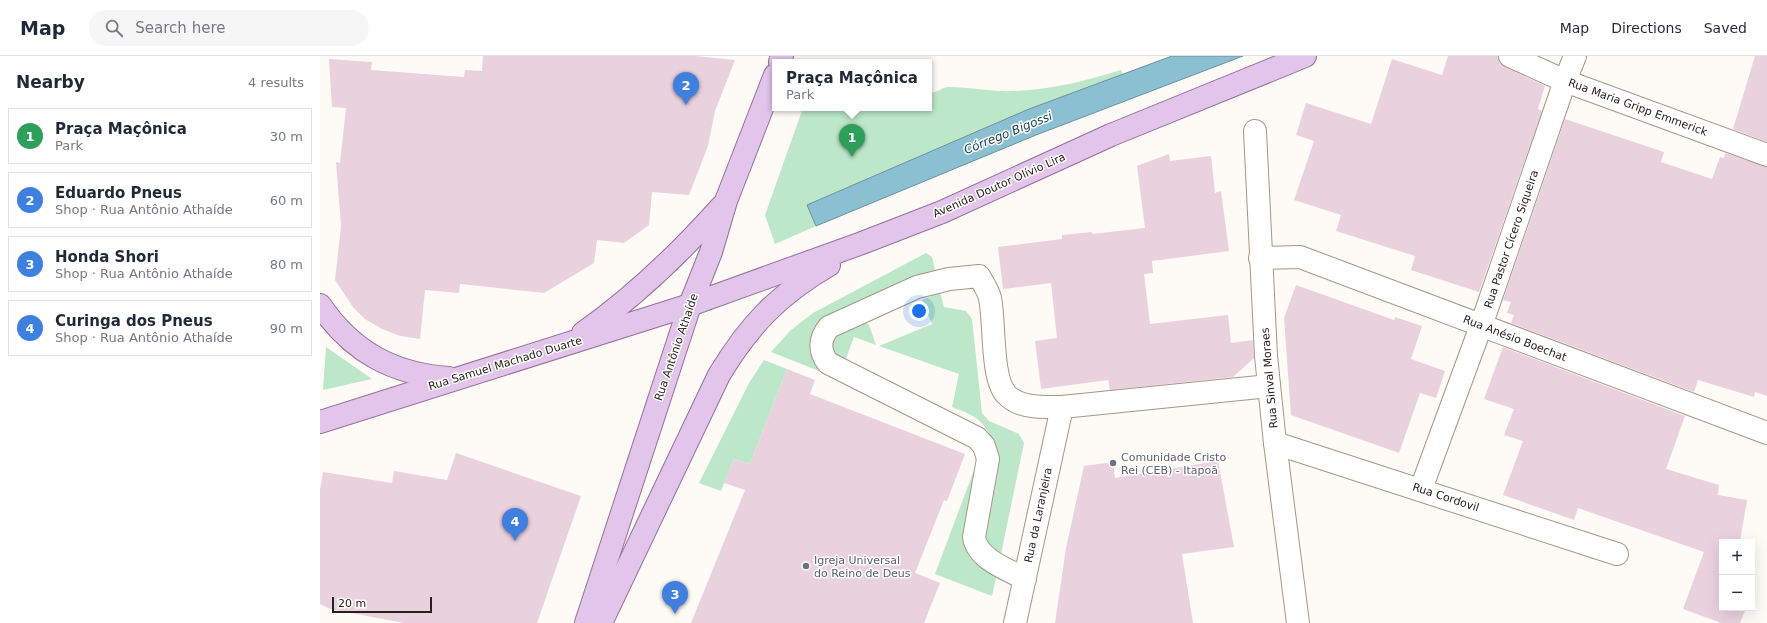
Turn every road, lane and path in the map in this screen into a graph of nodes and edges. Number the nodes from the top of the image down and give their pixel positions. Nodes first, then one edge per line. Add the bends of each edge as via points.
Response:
1 (1305, 56) edge
2 (1510, 56) edge
3 (1575, 56) edge
4 (1565, 81) junction
5 (772, 83) edge
6 (1255, 131) dead end
7 (1767, 155) edge
8 (726, 201) junction
9 (862, 243) junction
10 (1260, 258) junction
11 (320, 305) edge
12 (690, 305) junction
13 (1481, 326) junction
14 (567, 344) junction
15 (457, 378) junction
16 (1269, 386) junction
17 (1062, 407) junction
18 (320, 422) edge
19 (1767, 433) edge
20 (1275, 443) junction
21 (1421, 489) junction
22 (1617, 554) dead end
23 (1025, 579) junction
24 (586, 623) edge
25 (601, 623) edge
26 (1015, 623) edge
27 (1298, 623) edge

1 - 9 main road, Avenida Doutor Olívio Lira via 1111,135 942,212
2 - 4 street, Rua Maria Gripp Emmerick
3 - 4 street, Rua Pastor Cícero Siqueira
4 - 7 street, Rua Maria Gripp Emmerick
4 - 13 street, Rua Pastor Cícero Siqueira
5 - 8 main road, Rua Antônio Athaíde
6 - 10 street, Rua Sinval Moraes
8 - 12 main road, Rua Antônio Athaíde via 711,252
8 - 14 main road via 668,263 602,319
9 - 12 main road, Avenida Doutor Olívio Lira
9 - 25 main road via 805,279 779,299 756,321 736,347 719,375
10 - 13 street, Rua Anésio Boechat via 1300,257
10 - 16 street, Rua Sinval Moraes
11 - 15 main road via 348,338 368,354 396,368 426,376
12 - 14 main road, Rua Samuel Machado Duarte
12 - 24 main road, Rua Antônio Athaíde
13 - 19 street, Rua Anésio Boechat
13 - 21 street, Rua Pastor Cícero Siqueira
14 - 15 main road, Rua Samuel Machado Duarte
15 - 18 main road, Rua Samuel Machado Duarte
16 - 17 street
16 - 20 street, Rua Sinval Moraes
17 - 23 street, Rua da Laranjeira
17 - 23 street via 1021,403 1006,395 998,380 990,297 979,276 950,279 917,287 836,323 824,333 821,340 823,356 828,363 977,438 984,446 988,459 975,543 984,556
20 - 21 street, Rua Cordovil
20 - 27 street, Rua Sinval Moraes
21 - 22 street, Rua Cordovil
23 - 26 street, Rua da Laranjeira

